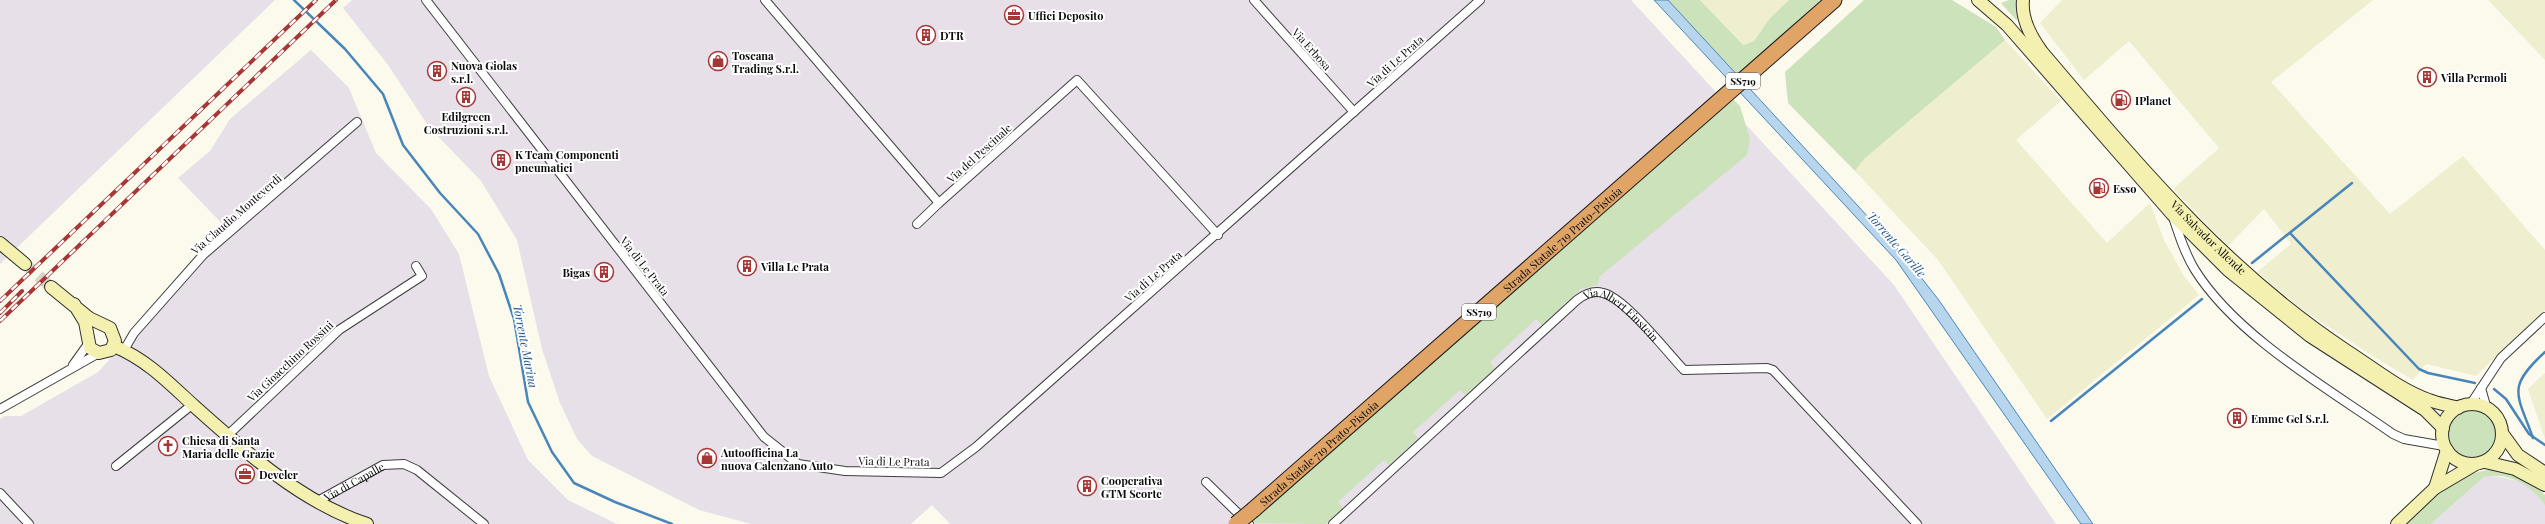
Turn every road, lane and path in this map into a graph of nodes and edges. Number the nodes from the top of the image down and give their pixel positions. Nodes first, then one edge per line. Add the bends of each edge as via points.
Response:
1 (426, 0) edge
2 (765, 0) edge
3 (1254, 0) edge
4 (1480, 0) edge
5 (1834, 0) edge
6 (1978, 0) edge
7 (2022, 0) edge
8 (1354, 112) junction
9 (357, 122) dead end
10 (939, 203) junction
11 (2172, 214) junction
12 (917, 224) dead end
13 (1218, 235) junction
14 (0, 243) edge
15 (24, 264) tunnel mouth
16 (416, 266) dead end
17 (51, 287) tunnel mouth
18 (74, 304) junction
19 (2545, 317) edge
20 (103, 326) junction
21 (88, 340) junction
22 (119, 348) junction
23 (99, 353) junction
24 (72, 368) junction
25 (2481, 388) junction
26 (193, 404) junction
27 (2464, 406) junction
28 (0, 409) edge
29 (2487, 409) junction
30 (2443, 428) junction
31 (2502, 432) junction
32 (228, 435) junction
33 (2446, 448) junction
34 (2479, 463) junction
35 (116, 466) dead end
36 (1206, 482) dead end
37 (2545, 482) edge
38 (2434, 488) junction
39 (0, 493) edge
40 (316, 502) junction
41 (1251, 517) edge
42 (29, 524) edge
43 (367, 524) edge
44 (484, 524) edge
45 (1236, 524) edge
46 (1333, 524) edge
47 (1916, 524) edge
48 (2397, 524) edge

1 - 13 street, Via di Le Prata via 764,437 798,464 845,471 941,473 981,443
2 - 10 street
3 - 8 street, Via Erbosa
4 - 8 street, Via di Le Prata
5 - 41 highway, Strada Statale 719 Prato-Pistoia / SS719
6 - 11 main road, Via Salvador Allende via 2007,25
7 - 27 main road, Via Salvador Allende via 2030,33 2042,52 2170,199 2224,255 2304,321 2380,373 2428,400
8 - 13 street, Via di Le Prata
9 - 22 street, Via Claudio Monteverdi via 203,255
10 - 12 street
10 - 13 street, Via del Pescinale via 1077,80
11 - 30 main road, Via Salvador Allende via 2213,256 2259,297 2329,350 2425,410
11 - 33 street, Via Salvador Allende via 2194,270 2230,314 2255,336 2393,434 2404,439
14 - 15 main road
16 - 32 street, Via Gioacchino Rossini via 422,276 339,330
17 - 18 main road
18 - 20 main road via 89,318
18 - 21 main road via 85,322
19 - 25 street via 2501,358
20 - 21 main road via 92,329
20 - 22 main road via 113,332
21 - 23 main road via 94,351
21 - 24 street
22 - 23 main road
22 - 26 main road, Via di Capalle via 136,355
23 - 24 street
24 - 28 street
25 - 27 street
25 - 29 street
26 - 32 main road, Via di Capalle
26 - 35 street
27 - 29 main road, Via Salvador Allende
27 - 30 main road via 2450,414
29 - 31 main road, Via Salvador Allende via 2496,417
30 - 33 main road
31 - 34 main road via 2498,448
31 - 37 main road, Via Salvador Allende via 2518,455
32 - 40 main road, Via di Capalle
33 - 34 main road, Via Salvador Allende via 2460,461
33 - 38 main road
34 - 37 main road, Via Salvador Allende via 2515,469
34 - 38 main road
36 - 41 street
38 - 48 main road
39 - 42 street
40 - 43 main road
40 - 44 street, Via di Capalle via 383,465 404,464 417,470
41 - 45 highway, Strada Statale 719 Prato-Pistoia / SS719, bridge
46 - 47 street, Via Albert Einstein via 1577,300 1583,295 1596,292 1619,300 1684,370 1773,370

